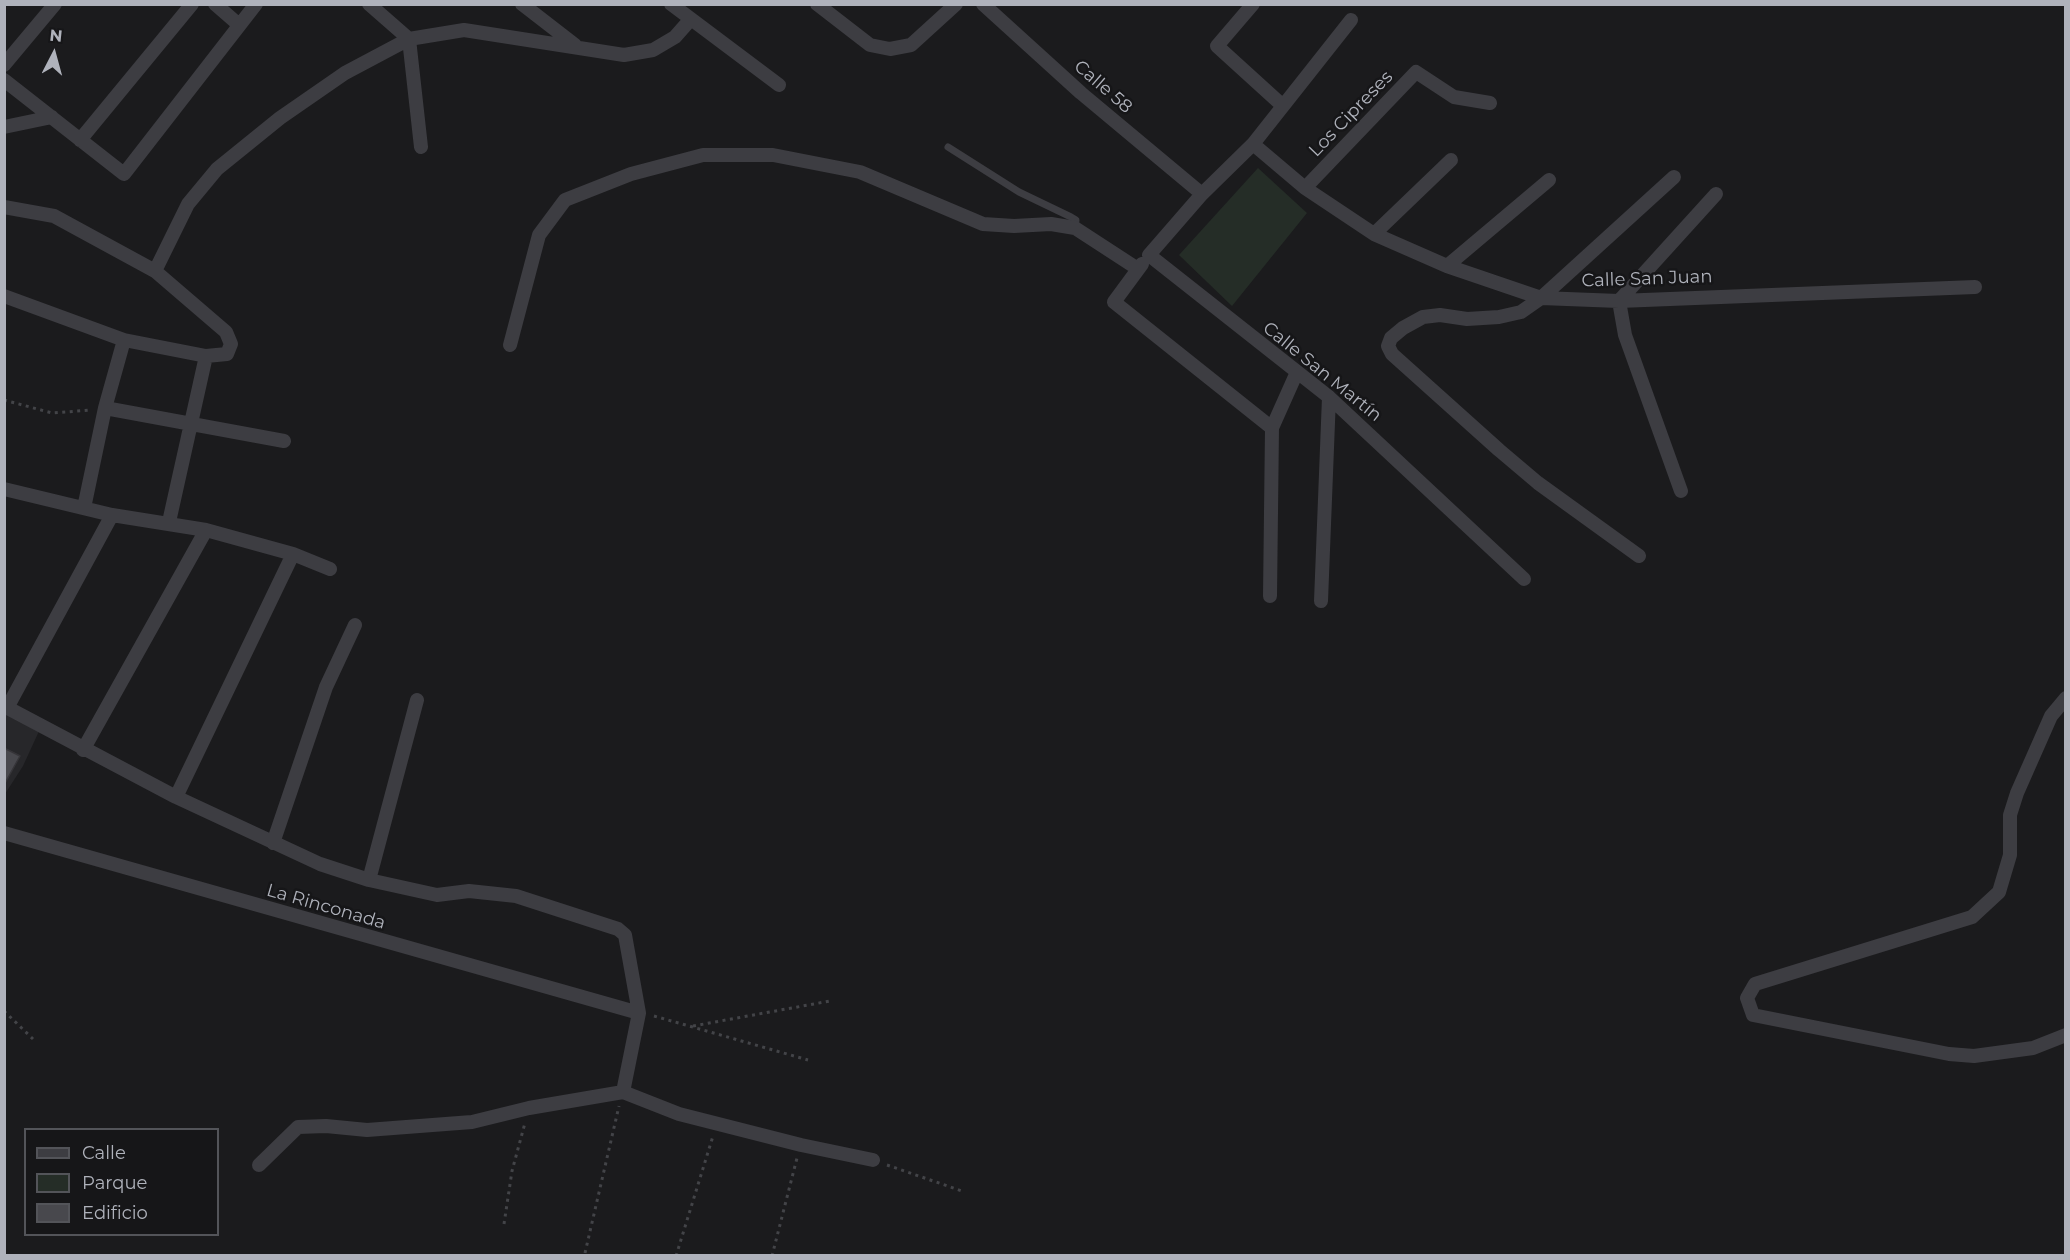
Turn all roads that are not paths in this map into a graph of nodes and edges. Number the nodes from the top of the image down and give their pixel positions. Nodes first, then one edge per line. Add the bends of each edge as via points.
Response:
1 (55, 4) edge
2 (192, 4) edge
3 (215, 4) edge
4 (256, 4) edge
5 (369, 4) edge
6 (522, 4) edge
7 (671, 4) edge
8 (956, 4) edge
9 (983, 4) edge
10 (1253, 4) edge
11 (819, 5) edge
12 (690, 20) junction
13 (1351, 20) dead end
14 (238, 24) junction
15 (409, 39) junction
16 (576, 46) junction
17 (4, 65) edge
18 (4, 80) edge
19 (779, 85) dead end
20 (1490, 103) dead end
21 (1283, 106) junction
22 (52, 117) junction
23 (4, 127) edge
24 (80, 140) junction
25 (1253, 144) junction
26 (422, 147) dead end
27 (948, 147) dead end
28 (1450, 160) dead end
29 (1674, 177) dead end
30 (1549, 180) dead end
31 (1305, 188) junction
32 (1202, 194) junction
33 (1716, 194) dead end
34 (4, 207) edge
35 (1075, 228) junction
36 (1374, 234) junction
37 (1149, 255) junction
38 (1447, 266) junction
39 (1138, 269) junction
40 (155, 271) junction
41 (1975, 287) dead end
42 (4, 296) edge
43 (1540, 298) junction
44 (1619, 301) junction
45 (124, 340) junction
46 (510, 345) dead end
47 (206, 356) junction
48 (1297, 372) junction
49 (1329, 397) junction
50 (105, 408) junction
51 (190, 425) junction
52 (1272, 428) junction
53 (284, 441) dead end
54 (4, 489) edge
55 (1681, 491) dead end
56 (84, 508) junction
57 (112, 515) junction
58 (169, 522) junction
59 (206, 530) junction
60 (293, 554) junction
61 (1639, 556) dead end
62 (330, 569) dead end
63 (1524, 579) dead end
64 (1270, 596) dead end
65 (1321, 601) dead end
66 (355, 625) dead end
67 (2066, 698) edge
68 (417, 700) dead end
69 (6, 707) edge
70 (83, 750) junction
71 (176, 797) junction
72 (4, 833) edge
73 (273, 843) junction
74 (369, 879) junction
75 (639, 1013) junction
76 (2066, 1035) edge
77 (623, 1092) junction
78 (873, 1160) road end
79 (259, 1165) dead end

1 - 17 street
2 - 24 street
3 - 14 street
4 - 14 street
5 - 15 street
6 - 16 street
7 - 12 street
8 - 11 street via 911,45 890,49 870,45
9 - 32 street, Calle 58 via 1081,93
10 - 21 street via 1217,46
12 - 16 street via 675,37 653,50 624,55
12 - 19 street
13 - 21 street
14 - 24 street via 124,174
15 - 16 street via 464,30
15 - 26 street
15 - 40 street via 345,73 217,169 188,204
18 - 22 street
20 - 31 street, Los Cipreses via 1454,97 1416,72
21 - 25 street
22 - 23 street
22 - 24 street
25 - 31 street, Calle San Juan
25 - 32 street
27 - 35 lane via 1019,192 1076,220
28 - 36 street
29 - 43 street
30 - 38 street
31 - 36 street, Calle San Juan
32 - 37 street
33 - 44 street
34 - 40 street via 54,216
35 - 39 street
35 - 46 street via 983,224 860,172 773,155 703,155 632,174 565,200 539,235
36 - 38 street, Calle San Juan
37 - 39 street
37 - 48 street, Calle San Martín
38 - 43 street, Calle San Juan
39 - 52 street via 1114,302
40 - 47 street via 226,332 231,344 227,354
41 - 44 street, Calle San Juan
42 - 45 street
43 - 44 street, Calle San Juan
43 - 61 street via 1521,312 1499,317 1423,317 1403,328 1388,346 1392,354 1507,457
44 - 55 street via 1625,335
45 - 47 street
45 - 50 street
47 - 51 street
48 - 49 street, Calle San Martín
48 - 52 street
49 - 63 street, Calle San Martín
49 - 65 street
50 - 51 street
50 - 56 street
51 - 53 street
51 - 58 street
52 - 64 street
54 - 56 street
56 - 57 street
57 - 58 street
57 - 69 street
58 - 59 street
59 - 60 street
59 - 70 street
60 - 62 street
60 - 71 street
66 - 73 street via 326,687
67 - 76 street via 2051,716 2017,793 2010,815 2010,855 1999,892 1972,917 1755,984 1747,998 1753,1015 1949,1054 1974,1056 2033,1048
68 - 74 street
69 - 70 street
70 - 71 street
71 - 73 street
72 - 75 street, La Rinconada
73 - 74 street via 320,864
74 - 75 street via 437,895 469,891 516,896 618,929 625,935
75 - 77 street
77 - 78 street via 679,1114
77 - 79 street via 472,1122 367,1130 298,1127

